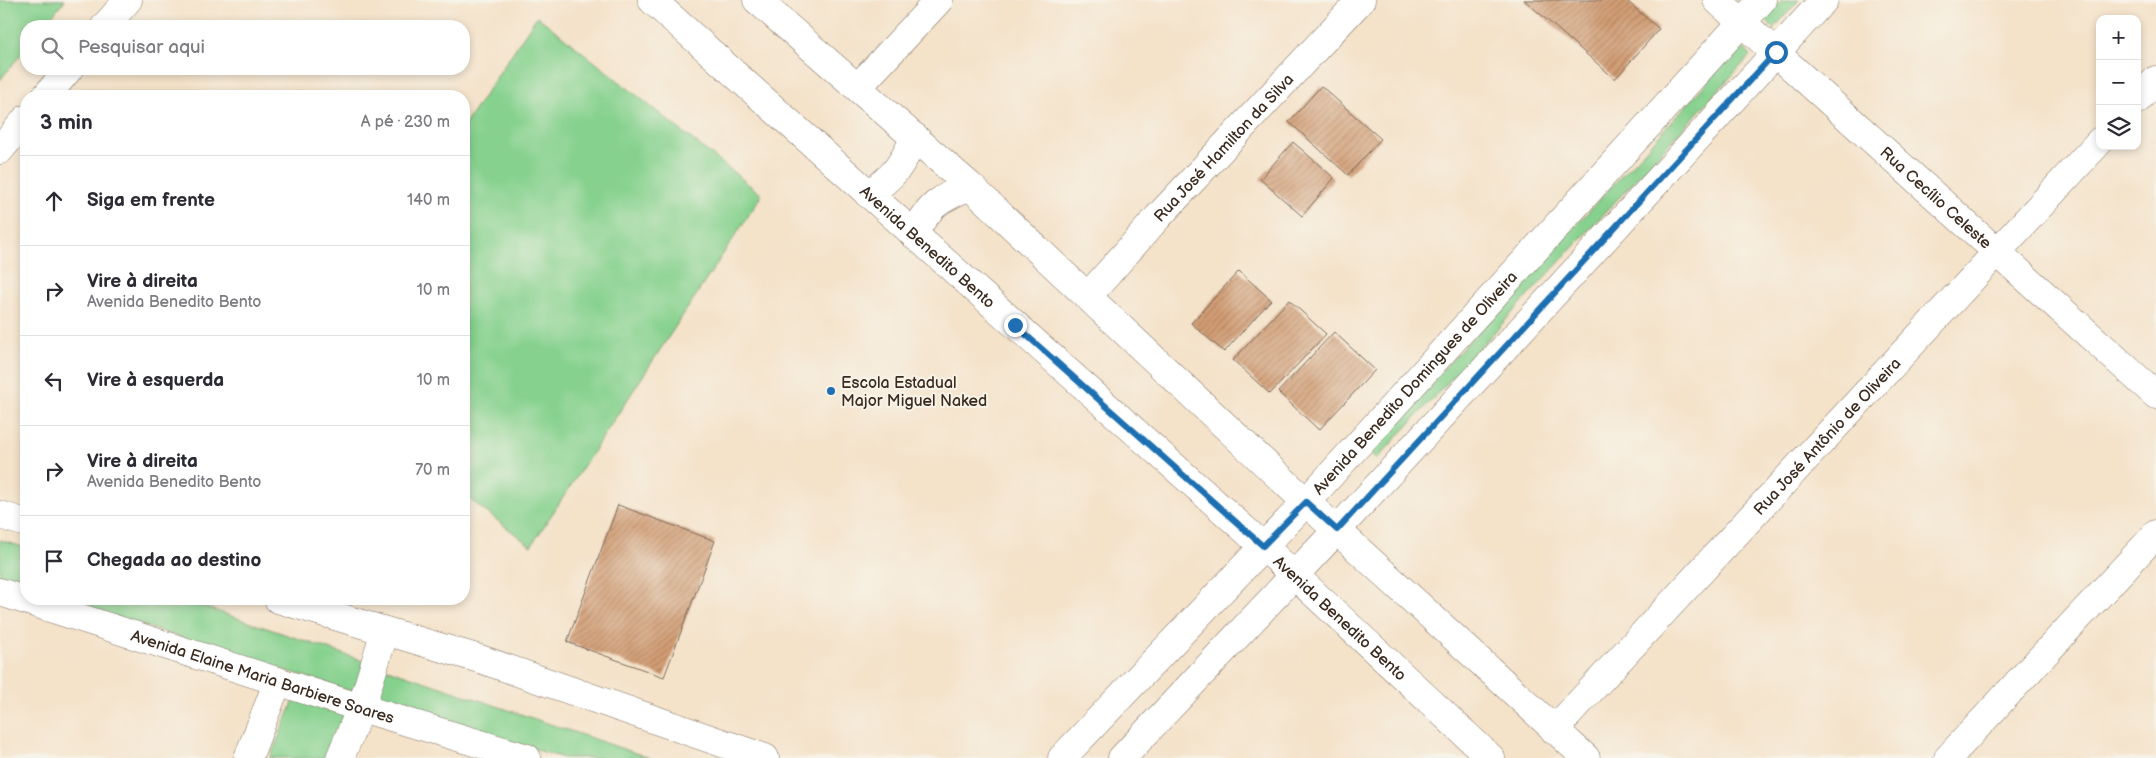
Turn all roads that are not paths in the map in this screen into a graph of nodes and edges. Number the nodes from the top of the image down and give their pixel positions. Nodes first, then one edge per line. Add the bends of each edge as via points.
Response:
1 (128, 0) edge
2 (652, 0) edge
3 (758, 0) edge
4 (940, 0) edge
5 (1362, 0) edge
6 (1717, 0) edge
7 (1762, 0) edge
8 (1824, 0) edge
9 (110, 20) edge
10 (1741, 23) junction
11 (1776, 52) junction
12 (64, 75) edge
13 (2156, 80) edge
14 (858, 87) junction
15 (51, 90) edge
16 (2141, 96) edge
17 (20, 126) edge
18 (915, 137) junction
19 (2096, 145) edge
20 (0, 150) edge
21 (970, 186) junction
22 (868, 194) junction
23 (913, 234) junction
24 (1996, 252) junction
25 (1088, 296) junction
26 (2156, 395) edge
27 (1306, 502) junction
28 (0, 516) edge
29 (20, 521) edge
30 (1337, 530) junction
31 (2156, 534) edge
32 (1263, 546) junction
33 (1294, 575) junction
34 (0, 592) edge
35 (20, 598) edge
36 (41, 605) edge
37 (298, 605) edge
38 (385, 631) junction
39 (278, 680) junction
40 (361, 708) junction
41 (1554, 730) junction
42 (248, 758) edge
43 (340, 758) edge
44 (527, 758) edge
45 (765, 758) edge
46 (1062, 758) edge
47 (1122, 758) edge
48 (1491, 758) edge
49 (1586, 758) edge
50 (1948, 758) edge

1 - 9 street
2 - 22 street, Avenida Benedito Bento
3 - 14 street
4 - 14 street
5 - 25 street, Rua José Hamilton da Silva
6 - 10 street, Rua Cecílio Celeste
7 - 10 street, Avenida Benedito Domingues de Oliveira
8 - 11 street
10 - 11 street, Rua Cecílio Celeste
10 - 27 street, Avenida Benedito Domingues de Oliveira
11 - 24 street, Rua Cecílio Celeste
11 - 30 street
12 - 15 street
13 - 16 street
14 - 18 street
17 - 20 street
18 - 21 street
18 - 22 street via 903,163 889,180
19 - 24 street, Rua José Antônio de Oliveira
21 - 23 street via 941,198 925,214
21 - 25 street
22 - 23 street, Avenida Benedito Bento
23 - 32 street, Avenida Benedito Bento
24 - 26 street, Rua Cecílio Celeste
24 - 41 street, Rua José Antônio de Oliveira
25 - 27 street
27 - 30 street
27 - 32 street, Avenida Benedito Domingues de Oliveira
28 - 29 street
30 - 33 street
30 - 41 street
31 - 50 street
32 - 33 street, Avenida Benedito Bento
32 - 46 street, Avenida Benedito Domingues de Oliveira
33 - 47 street
33 - 48 street, Avenida Benedito Bento
34 - 35 street, Avenida Elaine Maria Barbiere Soares
36 - 39 street, Avenida Elaine Maria Barbiere Soares
37 - 38 street
38 - 40 street
38 - 45 street via 483,660
39 - 40 street, Avenida Elaine Maria Barbiere Soares
39 - 42 street
40 - 43 street
40 - 44 street, Avenida Elaine Maria Barbiere Soares
41 - 49 street

